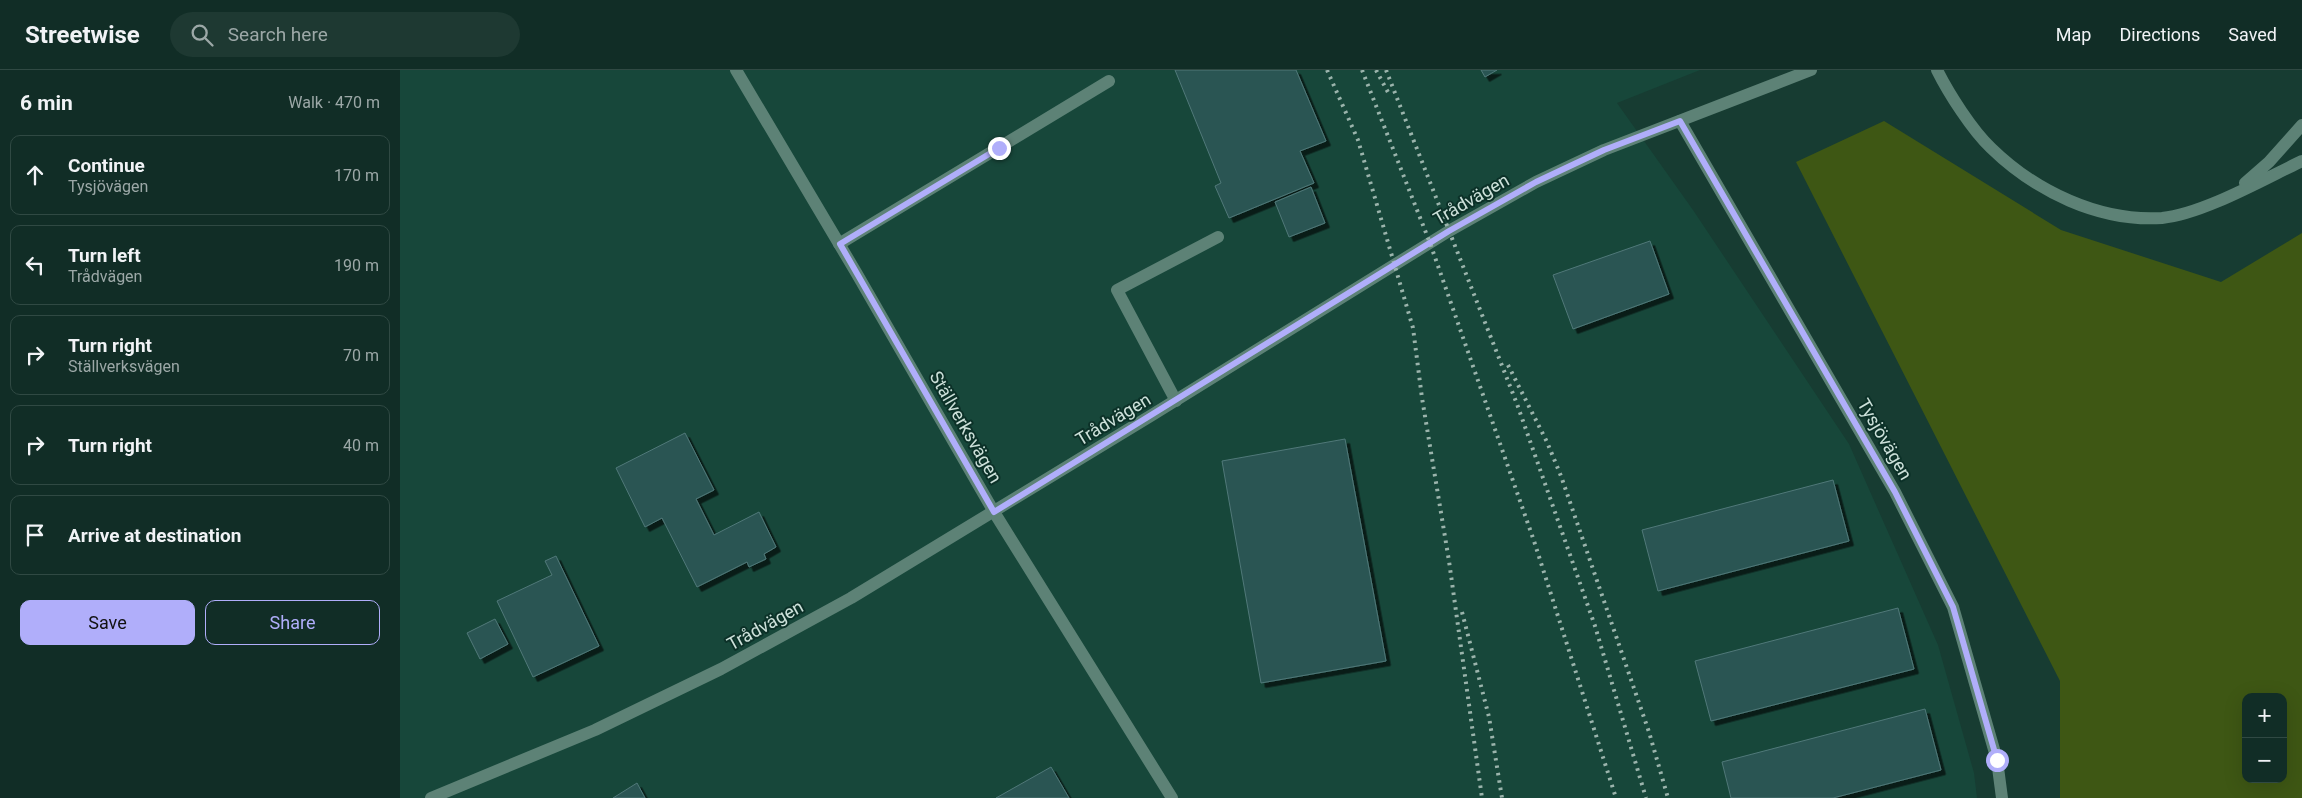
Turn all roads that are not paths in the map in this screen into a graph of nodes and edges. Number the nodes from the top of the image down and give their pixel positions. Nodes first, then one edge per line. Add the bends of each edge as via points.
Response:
1 (736, 70) edge
2 (1811, 70) edge
3 (1937, 70) edge
4 (1109, 81) dead end
5 (1680, 121) junction
6 (2302, 125) edge
7 (2302, 161) edge
8 (2232, 195) junction
9 (1218, 236) dead end
10 (840, 244) junction
11 (1176, 401) junction
12 (994, 512) junction
13 (431, 798) edge
14 (1172, 798) edge
15 (2002, 798) edge

1 - 10 street, Ställverksvägen
2 - 5 street, Trådvägen
3 - 8 street via 1990,148 2032,180 2073,204 2124,215 2162,218
4 - 10 street
5 - 11 street, Trådvägen via 1604,150 1536,182 1449,231
5 - 15 street, Tysjövägen via 1895,492 1953,607 1997,760
6 - 8 street via 2269,162
7 - 8 street
9 - 11 street via 1117,290
10 - 12 street, Ställverksvägen
11 - 12 street, Trådvägen
12 - 13 street, Trådvägen via 851,598 721,669 595,730
12 - 14 street, Ställverksvägen

